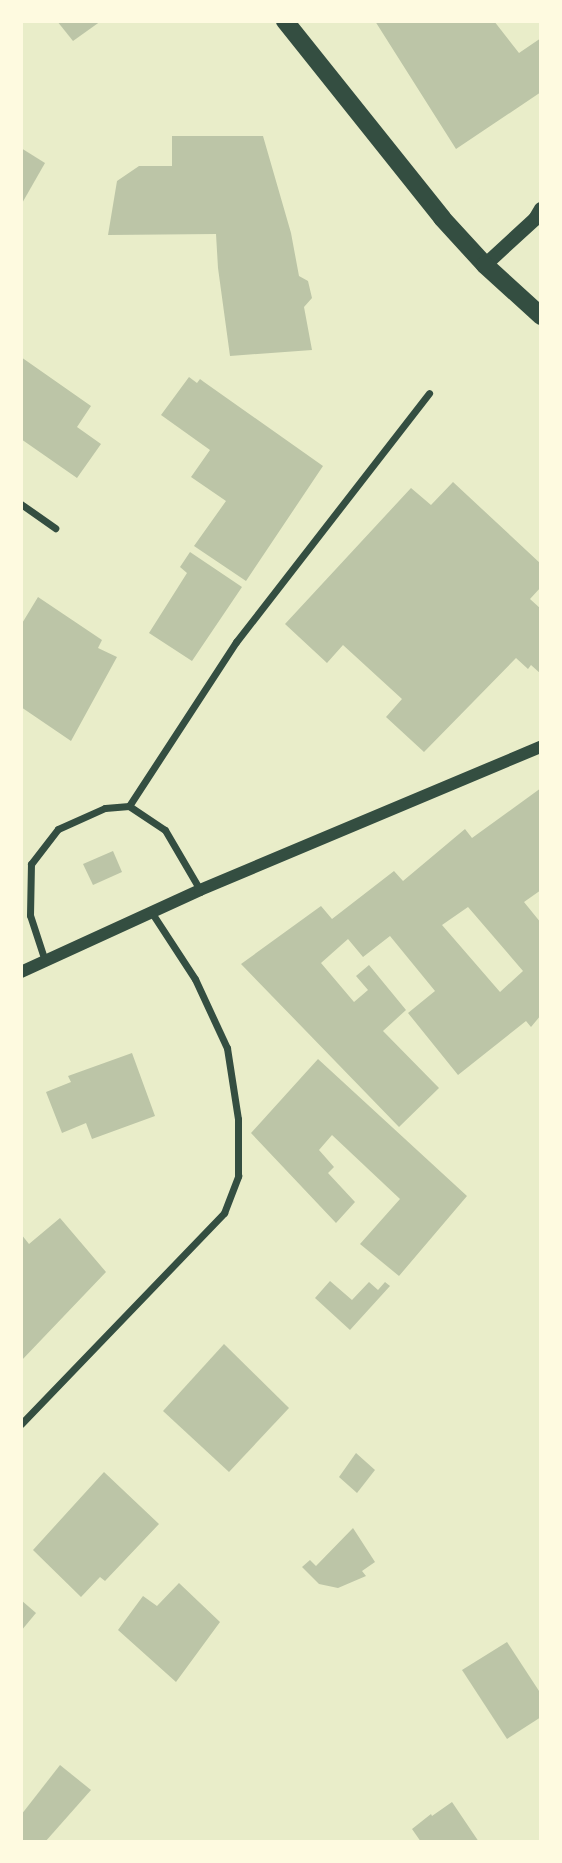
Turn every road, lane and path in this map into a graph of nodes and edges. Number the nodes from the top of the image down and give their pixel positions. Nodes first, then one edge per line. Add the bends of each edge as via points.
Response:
1 (285, 21) edge
2 (541, 209) edge
3 (485, 265) junction
4 (541, 316) edge
5 (429, 393) dead end
6 (21, 504) edge
7 (55, 528) dead end
8 (541, 747) edge
9 (129, 806) junction
10 (200, 890) junction
11 (152, 913) junction
12 (45, 961) junction
13 (21, 972) edge
14 (21, 1424) edge

1 - 3 main road
2 - 3 main road
3 - 4 main road
5 - 9 street via 236,642
6 - 7 street
8 - 10 street
9 - 10 street via 165,830
9 - 12 street via 105,808 58,829 31,864 30,915
10 - 11 street
11 - 12 street
11 - 14 street via 195,979 227,1048 238,1119 238,1177 224,1213
12 - 13 street

